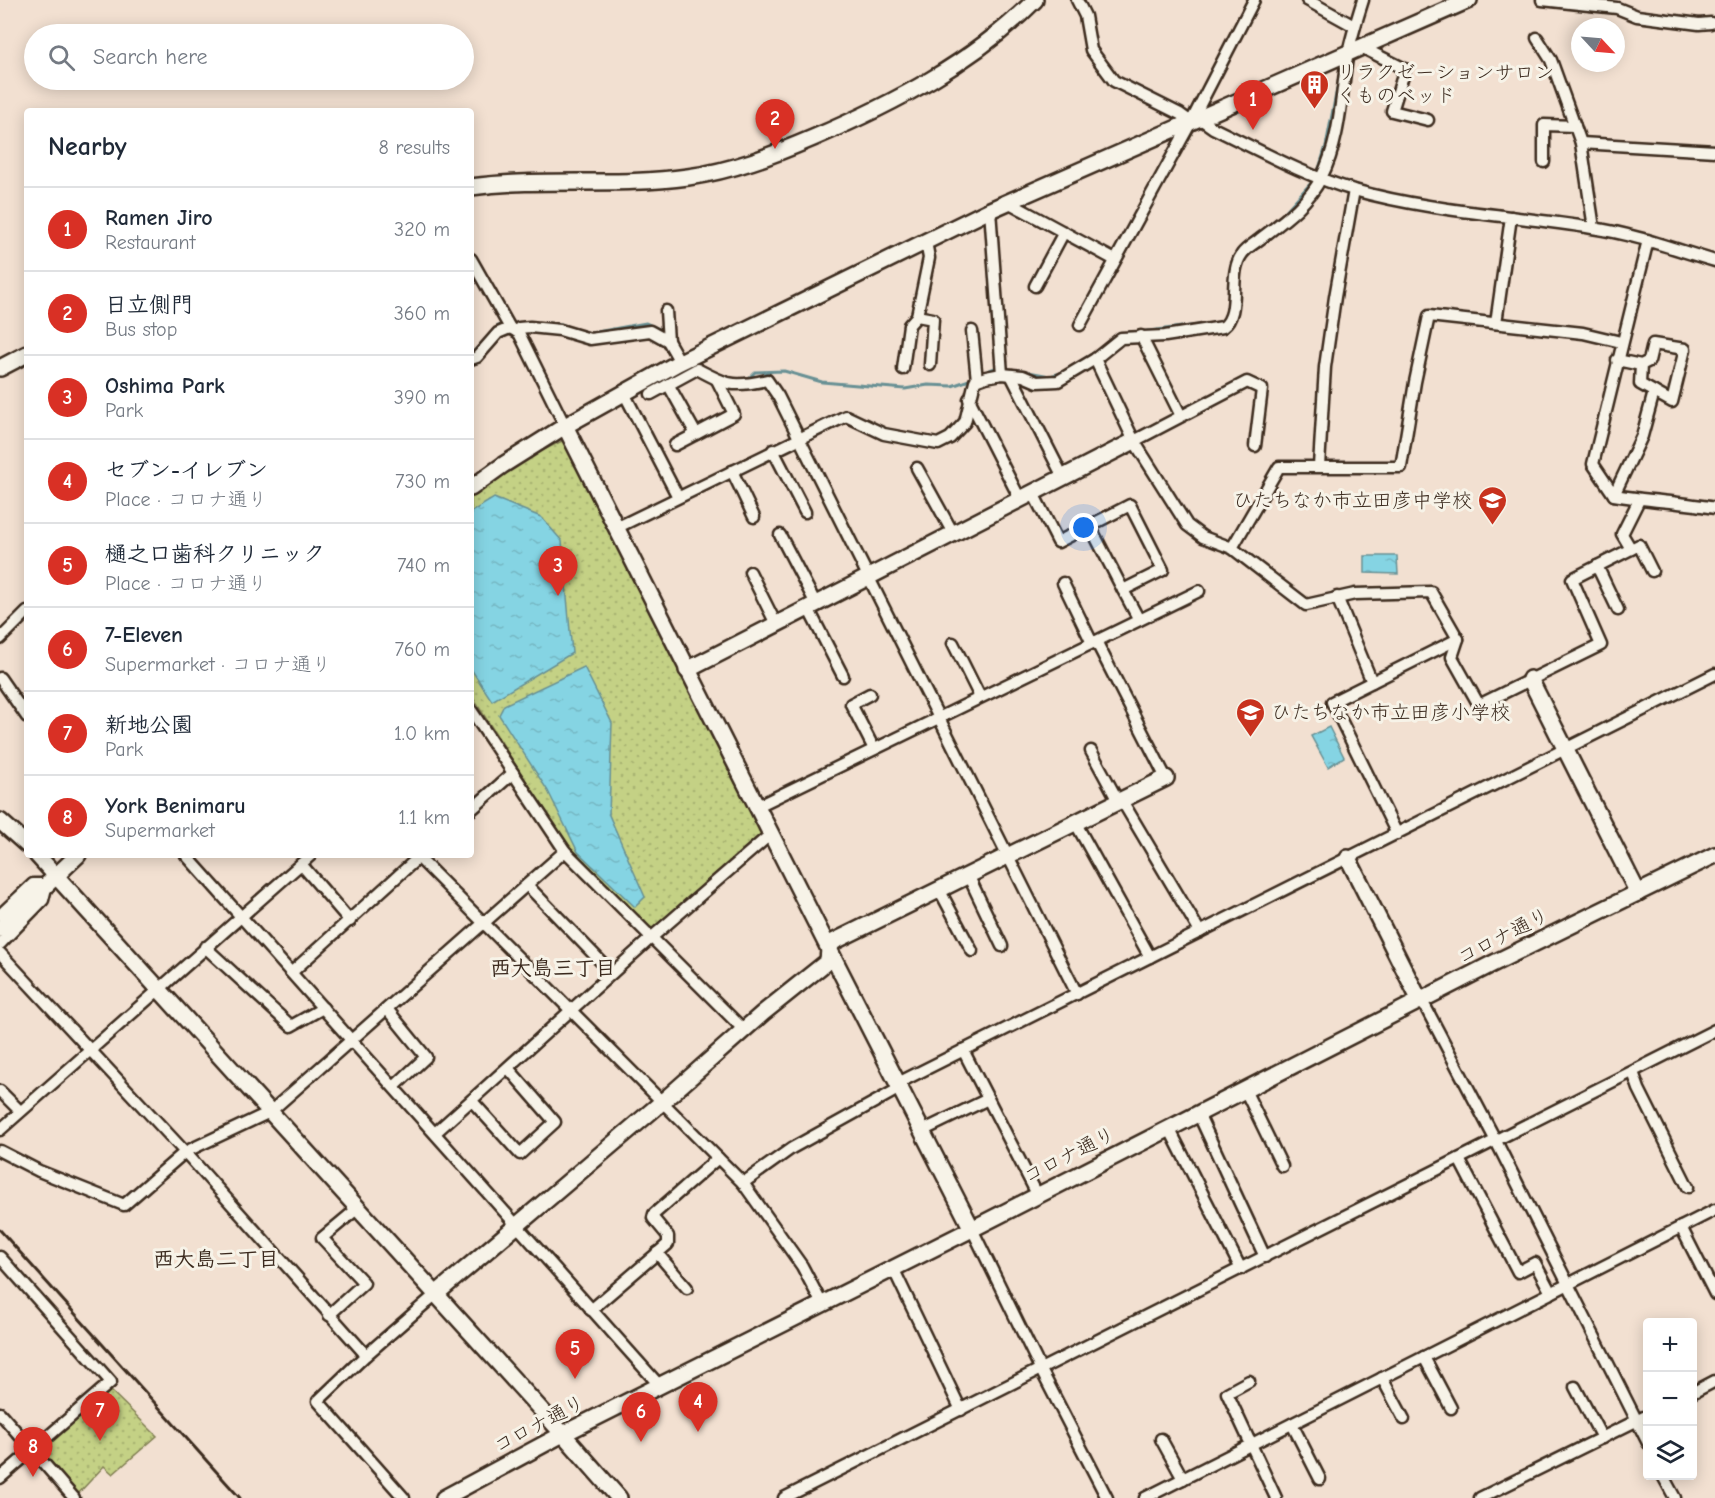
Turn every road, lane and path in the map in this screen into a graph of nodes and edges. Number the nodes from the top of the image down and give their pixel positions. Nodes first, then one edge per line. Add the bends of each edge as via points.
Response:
1 (1035, 0) edge
2 (1077, 0) edge
3 (1254, 0) edge
4 (1307, 0) edge
5 (1363, 0) edge
6 (1469, 0) edge
7 (1542, 0) edge
8 (1711, 23) dead end
9 (1354, 26) junction
10 (1537, 38) dead end
11 (1363, 48) junction
12 (1348, 54) junction
13 (1195, 120) junction
14 (1428, 120) dead end
15 (1575, 126) junction
16 (1581, 142) junction
17 (1715, 151) edge
18 (1544, 162) dead end
19 (1321, 179) junction
20 (474, 187) edge
21 (1354, 190) junction
22 (1008, 202) junction
23 (990, 210) junction
24 (1511, 217) junction
25 (1594, 228) junction
26 (1064, 232) junction
27 (1648, 240) junction
28 (926, 242) junction
29 (1115, 260) junction
30 (1715, 261) edge
31 (474, 263) edge
32 (1035, 286) dead end
33 (666, 310) dead end
34 (916, 316) junction
35 (1496, 323) junction
36 (1080, 325) dead end
37 (510, 327) junction
38 (972, 331) dead end
39 (1141, 336) junction
40 (668, 340) junction
41 (1621, 342) junction
42 (24, 356) edge
43 (474, 358) edge
44 (1095, 359) junction
45 (1617, 360) junction
46 (680, 362) junction
47 (930, 365) dead end
48 (1641, 365) junction
49 (0, 368) edge
50 (903, 369) dead end
51 (1006, 375) junction
52 (717, 380) junction
53 (977, 380) junction
54 (668, 384) junction
55 (1654, 392) junction
56 (624, 393) junction
57 (651, 394) dead end
58 (969, 399) junction
59 (1181, 416) junction
60 (565, 426) junction
61 (696, 434) junction
62 (800, 437) junction
63 (1134, 441) junction
64 (675, 445) dead end
65 (1255, 446) dead end
66 (773, 450) junction
67 (1318, 466) junction
68 (917, 468) dead end
69 (732, 471) junction
70 (1063, 477) junction
71 (474, 486) edge
72 (1614, 495) junction
73 (1026, 496) junction
74 (678, 497) junction
75 (1639, 500) junction
76 (1715, 507) edge
77 (805, 512) dead end
78 (754, 517) dead end
79 (1090, 526) junction
80 (618, 527) junction
81 (953, 533) junction
82 (780, 535) dead end
83 (1232, 548) junction
84 (1631, 549) junction
85 (1597, 566) junction
86 (1652, 571) dead end
87 (750, 572) dead end
88 (868, 577) junction
89 (1063, 583) dead end
90 (1123, 590) junction
91 (1199, 591) dead end
92 (1337, 597) junction
93 (812, 606) junction
94 (1618, 610) dead end
95 (24, 615) edge
96 (1138, 620) junction
97 (776, 624) junction
98 (0, 639) edge
99 (1458, 639) junction
100 (1094, 642) junction
101 (953, 643) dead end
102 (687, 670) junction
103 (1715, 675) edge
104 (843, 676) dead end
105 (0, 678) edge
106 (1530, 679) junction
107 (1372, 682) junction
108 (870, 694) dead end
109 (980, 697) junction
110 (24, 713) edge
111 (474, 715) edge
112 (939, 717) junction
113 (874, 749) junction
114 (1566, 749) junction
115 (1091, 751) dead end
116 (513, 773) junction
117 (1166, 778) joint
118 (1120, 800) junction
119 (758, 806) junction
120 (474, 807) edge
121 (0, 821) edge
122 (1075, 822) junction
123 (772, 834) junction
124 (1397, 834) junction
125 (24, 842) edge
126 (565, 851) junction
127 (1715, 855) edge
128 (1008, 856) junction
129 (39, 858) edge
130 (75, 858) edge
131 (189, 858) edge
132 (307, 858) edge
133 (416, 858) edge
134 (420, 858) edge
135 (1348, 858) junction
136 (301, 864) junction
137 (968, 875) junction
138 (52, 880) junction
139 (527, 885) junction
140 (939, 889) junction
141 (1638, 892) junction
142 (0, 915) edge
143 (240, 916) junction
144 (350, 921) junction
145 (484, 924) junction
146 (0, 929) edge
147 (1200, 932) junction
148 (651, 938) junction
149 (0, 944) edge
150 (1002, 946) dead end
151 (205, 947) junction
152 (829, 949) junction
153 (972, 951) dead end
154 (0, 953) edge
155 (1150, 957) junction
156 (292, 972) junction
157 (612, 973) junction
158 (158, 989) junction
159 (1077, 994) junction
160 (1420, 1001) junction
161 (323, 1008) junction
162 (387, 1009) junction
163 (571, 1011) junction
164 (744, 1030) junction
165 (1715, 1030) edge
166 (352, 1041) junction
167 (90, 1049) junction
168 (963, 1050) junction
169 (508, 1068) junction
170 (1633, 1072) junction
171 (899, 1085) junction
172 (394, 1087) junction
173 (1245, 1090) junction
174 (0, 1091) edge
175 (988, 1099) junction
176 (472, 1101) junction
177 (661, 1103) junction
178 (20, 1111) junction
179 (270, 1112) junction
180 (1198, 1113) junction
181 (1169, 1128) junction
182 (0, 1130) edge
183 (922, 1131) junction
184 (435, 1133) junction
185 (1496, 1141) junction
186 (0, 1152) edge
187 (185, 1152) junction
188 (718, 1158) junction
189 (1460, 1159) junction
190 (1282, 1166) dead end
191 (743, 1183) junction
192 (1688, 1187) dead end
193 (1037, 1194) junction
194 (358, 1208) junction
195 (1715, 1210) edge
196 (517, 1226) junction
197 (1680, 1227) junction
198 (972, 1229) junction
199 (657, 1253) junction
200 (1266, 1257) junction
201 (0, 1258) edge
202 (893, 1268) junction
203 (1241, 1269) junction
204 (1568, 1284) junction
205 (687, 1288) dead end
206 (1551, 1293) junction
207 (436, 1294) junction
208 (1715, 1294) edge
209 (822, 1304) junction
210 (591, 1310) junction
211 (329, 1314) junction
212 (366, 1355) junction
213 (1424, 1357) junction
214 (1041, 1370) junction
215 (1382, 1378) junction
216 (1249, 1381) dead end
217 (1715, 1381) edge
218 (660, 1386) junction
219 (1575, 1387) dead end
220 (1697, 1390) edge
221 (1451, 1408) dead end
222 (961, 1410) junction
223 (0, 1413) edge
224 (1643, 1417) edge
225 (1404, 1419) dead end
226 (1636, 1421) junction
227 (1292, 1424) junction
228 (563, 1434) junction
229 (1643, 1435) edge
230 (1602, 1438) junction
231 (1161, 1439) dead end
232 (1250, 1445) junction
233 (33, 1450) junction
234 (0, 1478) edge
235 (1182, 1479) junction
236 (1320, 1479) dead end
237 (1665, 1480) edge
238 (74, 1498) edge
239 (404, 1498) edge
240 (444, 1498) edge
241 (619, 1498) edge
242 (784, 1498) edge
243 (1107, 1498) edge
244 (1145, 1498) edge
245 (1276, 1498) edge
246 (1480, 1498) edge
247 (1674, 1498) edge

1 - 20 street via 986,44 901,97 871,114 748,163 654,181
2 - 13 street via 1085,16 1090,50 1114,81
3 - 13 street
4 - 9 street
5 - 9 street
6 - 11 street
7 - 8 street via 1617,8 1637,16
9 - 12 street
10 - 15 street via 1551,60
11 - 12 street
11 - 14 street via 1405,69 1392,111
12 - 13 street
12 - 19 street via 1338,124
13 - 19 street
13 - 22 street
13 - 29 street
15 - 16 street
15 - 18 street via 1544,125
16 - 17 street
16 - 25 street
19 - 21 street
19 - 39 street via 1300,206 1242,253 1234,275 1229,322 1223,327
21 - 24 street via 1420,206
21 - 67 street via 1325,367
22 - 23 street
22 - 26 street
23 - 28 street
23 - 51 street
24 - 25 street
24 - 35 street
25 - 27 street
26 - 29 street
26 - 32 street
27 - 30 street
27 - 41 street
28 - 34 street via 929,258
28 - 46 street
29 - 36 street
31 - 37 street
33 - 40 street
34 - 47 street via 933,319
34 - 50 street via 909,325
35 - 41 street via 1583,333
35 - 67 street via 1429,316 1401,468
37 - 40 street via 560,330 590,339 650,331
37 - 43 street via 498,333
37 - 60 street
38 - 53 street
39 - 44 street via 1121,338
39 - 59 street
40 - 46 street
41 - 45 street
42 - 49 street
44 - 51 street via 1058,381 1037,382
44 - 63 street
45 - 48 street
45 - 72 street via 1593,464
46 - 56 street
48 - 55 street via 1640,384
48 - 55 street via 1649,361 1653,344 1685,349 1672,402
51 - 53 street
51 - 70 street
52 - 54 street via 697,369
52 - 61 street via 734,414
52 - 62 street via 740,386 767,380
53 - 58 street
54 - 57 street
54 - 61 street
55 - 72 street via 1642,436
56 - 60 street
56 - 74 street
58 - 62 street via 965,422 938,444 884,434 846,416
58 - 73 street
59 - 63 street
59 - 65 street via 1247,382 1262,389
60 - 71 street
60 - 80 street
61 - 64 street
62 - 66 street
62 - 88 street
63 - 70 street
63 - 83 street via 1187,525 1203,537
66 - 69 street
66 - 77 street
67 - 83 street via 1279,467
68 - 81 street
69 - 74 street
69 - 78 street
70 - 73 street
72 - 75 street
73 - 79 street via 1058,542
73 - 81 street
74 - 80 street
75 - 76 street
75 - 84 street via 1622,534
79 - 90 street
79 - 90 street via 1130,506 1163,570
80 - 102 street
81 - 88 street
82 - 93 street
83 - 92 street via 1305,605
84 - 85 street
84 - 86 street via 1639,545
85 - 94 street
85 - 106 street via 1572,579 1601,645
87 - 97 street
88 - 93 street
88 - 112 street
89 - 100 street
90 - 96 street
91 - 96 street
92 - 99 street via 1431,592
92 - 107 street
93 - 97 street
93 - 104 street
95 - 98 street
96 - 100 street
97 - 102 street
99 - 106 street via 1452,657 1479,705
99 - 107 street
100 - 109 street
100 - 117 street
101 - 109 street
102 - 119 street
103 - 114 street
105 - 110 street
106 - 114 street
107 - 124 street via 1332,702
108 - 113 street via 851,704
109 - 112 street
111 - 116 street
112 - 113 street
112 - 128 street
113 - 119 street
114 - 124 street
114 - 141 street
115 - 118 street
116 - 120 street
116 - 126 street
117 - 118 street
118 - 122 street
118 - 147 street
119 - 123 street
121 - 125 street
122 - 128 street
122 - 155 street
123 - 148 street
123 - 152 street
124 - 135 street
126 - 139 street
126 - 148 street
127 - 141 street, コロナ通り
128 - 137 street
128 - 159 street
129 - 138 street
130 - 138 street
131 - 143 street
132 - 136 street
133 - 144 street
134 - 145 street
135 - 147 street
135 - 160 street
136 - 143 street
136 - 144 street
137 - 140 street
137 - 150 street
138 - 142 street via 33,884
138 - 146 street
138 - 149 street via 44,900
138 - 158 street
139 - 145 street
139 - 157 street
140 - 152 street via 833,942
140 - 153 street
141 - 160 street, コロナ通り
143 - 151 street
143 - 156 street
144 - 156 street
145 - 162 street
145 - 163 street
147 - 155 street
148 - 157 street
148 - 164 street
151 - 158 street
151 - 161 street via 291,1026
152 - 164 street via 828,961
152 - 171 street
154 - 167 street
155 - 159 street
156 - 161 street
157 - 163 street
158 - 167 street
158 - 179 street
159 - 168 street
160 - 173 street, コロナ通り
160 - 185 street
161 - 166 street
162 - 166 street
162 - 172 street via 426,1057
163 - 169 street
163 - 177 street
164 - 177 street
165 - 170 street
166 - 172 street
166 - 179 street
167 - 178 street
167 - 187 street
168 - 171 street
168 - 175 street
169 - 176 street
169 - 176 street via 555,1122 520,1154
170 - 185 street
170 - 192 street
171 - 183 street
171 - 191 street via 792,1148
172 - 184 street
173 - 180 street, コロナ通り
173 - 190 street
174 - 178 street
175 - 183 street
175 - 193 street
176 - 184 street
177 - 188 street
177 - 196 street
178 - 182 street
179 - 187 street
179 - 194 street
180 - 181 street, コロナ通り
180 - 200 street
181 - 193 street, コロナ通り
181 - 203 street
183 - 198 street
184 - 196 street
185 - 189 street
185 - 204 street
186 - 187 street via 124,1205
187 - 211 street
188 - 191 street
188 - 199 street via 654,1214 669,1240
189 - 200 street
189 - 206 street via 1518,1272 1535,1263
191 - 209 street via 802,1266
193 - 198 street, コロナ通り
194 - 207 street
194 - 211 street via 322,1238 364,1283
195 - 197 street
196 - 207 street
196 - 210 street
197 - 204 street
197 - 208 street
198 - 202 street, コロナ通り
198 - 214 street
199 - 205 street
199 - 210 street
200 - 203 street
201 - 233 street via 111,1382
202 - 209 street, コロナ通り
202 - 222 street
203 - 214 street
204 - 206 street
204 - 226 street
206 - 213 street
207 - 212 street
207 - 228 street
209 - 218 street, コロナ通り
210 - 218 street
211 - 212 street
212 - 239 street via 318,1401
213 - 215 street
213 - 221 street
214 - 222 street
214 - 243 street
215 - 225 street
215 - 227 street
216 - 232 street via 1227,1393
217 - 220 street
218 - 228 street, コロナ通り
219 - 230 street
222 - 242 street
223 - 233 street
224 - 226 street
226 - 229 street
226 - 230 street
227 - 232 street
227 - 236 street
228 - 240 street, コロナ通り
228 - 241 street
230 - 246 street
231 - 235 street
232 - 235 street
232 - 245 street
233 - 234 street
233 - 238 street
235 - 244 street
237 - 247 street

